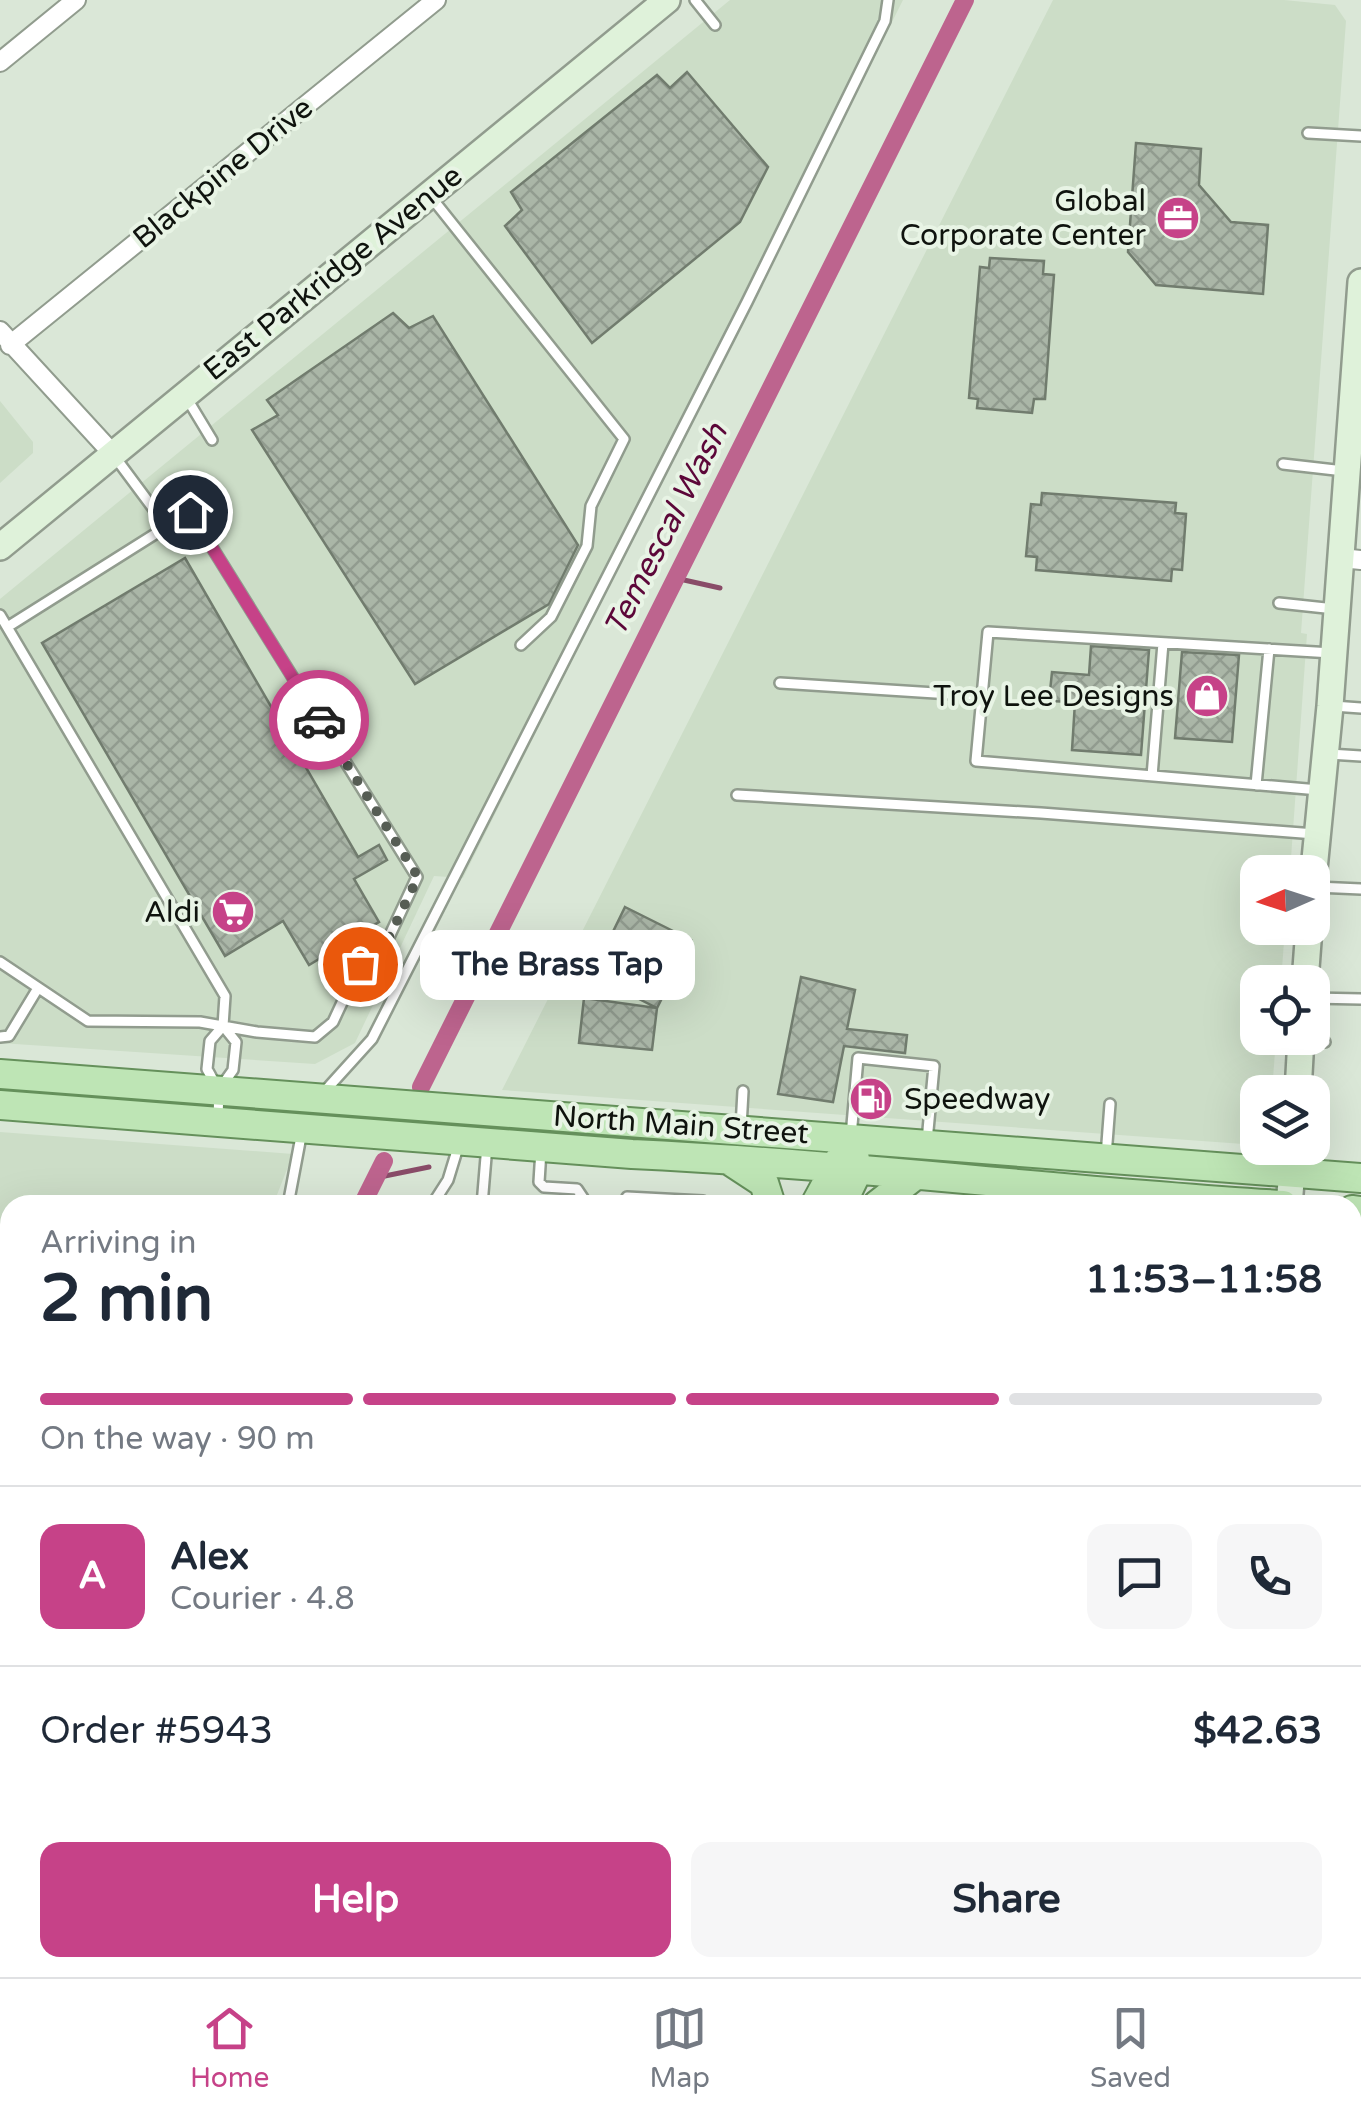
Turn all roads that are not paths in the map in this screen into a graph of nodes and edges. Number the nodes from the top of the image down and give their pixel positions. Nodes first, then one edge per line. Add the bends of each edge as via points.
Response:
1 (76, 0) edge
2 (667, 0) edge
3 (695, 0) edge
4 (888, 0) edge
5 (423, 4) edge
6 (715, 25) dead end
7 (0, 62) edge
8 (1308, 132) dead end
9 (1361, 136) edge
10 (430, 195) junction
11 (1360, 297) edge
12 (5, 338) edge
13 (185, 395) junction
14 (212, 440) dead end
15 (113, 454) junction
16 (1282, 464) dead end
17 (1347, 471) junction
18 (167, 526) junction
19 (0, 548) edge
20 (1351, 559) edge
21 (1279, 604) dead end
22 (1338, 609) junction
23 (0, 616) edge
24 (8, 626) junction
25 (1163, 643) junction
26 (520, 644) dead end
27 (1270, 650) junction
28 (1334, 653) junction
29 (780, 684) dead end
30 (982, 696) junction
31 (1330, 706) junction
32 (1361, 708) edge
33 (1326, 754) junction
34 (1361, 756) edge
35 (1152, 776) junction
36 (1256, 785) junction
37 (1322, 790) junction
38 (736, 796) dead end
39 (1318, 835) junction
40 (1316, 855) edge
41 (1330, 888) edge
42 (1361, 889) edge
43 (0, 962) edge
44 (38, 988) junction
45 (1330, 998) edge
46 (1361, 999) edge
47 (223, 1026) junction
48 (0, 1037) edge
49 (0, 1074) edge
50 (219, 1091) junction
51 (743, 1091) dead end
52 (322, 1098) junction
53 (1110, 1104) dead end
54 (0, 1106) edge
55 (218, 1120) junction
56 (313, 1129) junction
57 (741, 1130) junction
58 (851, 1138) junction
59 (472, 1141) junction
60 (927, 1144) junction
61 (541, 1147) junction
62 (726, 1158) junction
63 (1106, 1158) junction
64 (1240, 1159) edge
65 (1292, 1165) edge
66 (1312, 1165) edge
67 (846, 1171) junction
68 (913, 1176) junction
69 (1361, 1178) edge
70 (291, 1195) edge
71 (438, 1195) edge
72 (480, 1195) edge
73 (580, 1195) edge
74 (768, 1195) edge
75 (825, 1195) edge
76 (842, 1195) edge
77 (889, 1195) edge
78 (1127, 1195) edge
79 (1288, 1195) edge

1 - 7 street
2 - 10 main road, East Parkridge Avenue
3 - 6 lane
4 - 52 lane via 884,21 747,302 408,971 372,1039
5 - 12 street, Blackpine Drive
8 - 9 lane
10 - 13 main road, East Parkridge Avenue
10 - 26 lane via 624,438 591,506 587,546 551,617
11 - 17 main road
12 - 15 street
13 - 14 lane
13 - 15 main road, East Parkridge Avenue
15 - 18 lane
15 - 19 main road, East Parkridge Avenue
16 - 17 lane
17 - 20 main road
18 - 24 lane
18 - 47 lane via 190,512 418,877 382,952 360,964 333,1022 315,1037
20 - 22 main road
21 - 22 lane
22 - 28 main road
23 - 24 lane
24 - 47 lane via 225,996
25 - 27 lane
25 - 30 lane via 988,632
25 - 35 lane
27 - 28 lane
27 - 36 lane
28 - 31 main road
29 - 30 lane
30 - 35 lane via 976,761
31 - 32 lane
31 - 33 main road
33 - 34 lane
33 - 37 main road
35 - 36 lane
36 - 37 lane
37 - 39 main road
38 - 39 lane
39 - 40 main road
41 - 42 lane
43 - 44 lane
44 - 47 lane via 88,1021
44 - 48 lane via 9,1036
45 - 46 lane
47 - 50 lane via 210,1041 207,1069
47 - 50 lane via 236,1042 233,1070
49 - 50 main road, North Main Street
50 - 52 main road, North Main Street
50 - 55 lane
51 - 57 lane
52 - 57 main road, North Main Street
53 - 63 lane
54 - 55 main road, North Main Street
55 - 56 main road, North Main Street
56 - 59 main road, North Main Street
56 - 70 lane
57 - 58 main road, North Main Street
58 - 60 main road, North Main Street
58 - 60 lane via 858,1058 934,1066
58 - 67 main road
59 - 61 main road, North Main Street
59 - 71 lane
59 - 72 lane
60 - 63 main road, North Main Street
61 - 62 main road, North Main Street
61 - 73 lane via 539,1182
62 - 67 main road, North Main Street
62 - 74 main road via 764,1183
63 - 64 main road, North Main Street
65 - 79 main road
66 - 69 main road, North Main Street
67 - 68 main road, North Main Street
67 - 75 main road
67 - 76 main road
68 - 77 main road
68 - 78 main road, North Main Street

